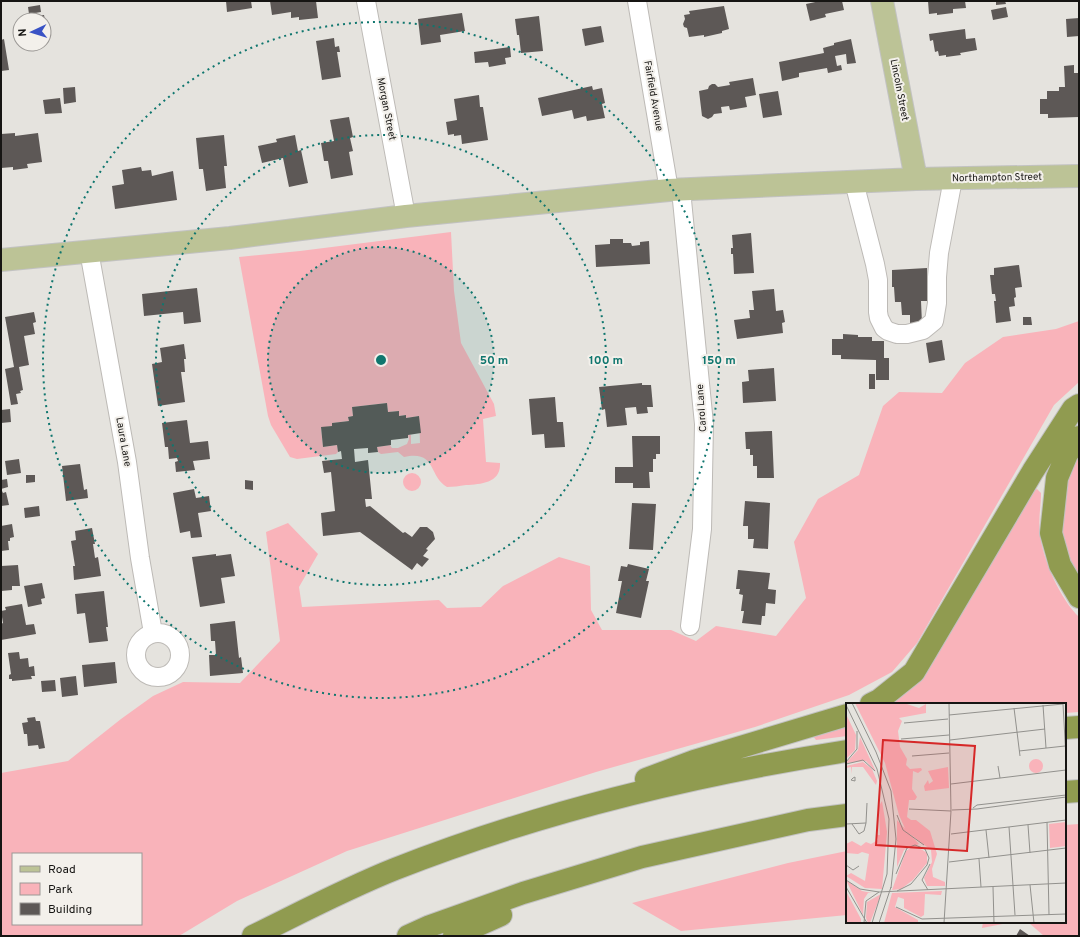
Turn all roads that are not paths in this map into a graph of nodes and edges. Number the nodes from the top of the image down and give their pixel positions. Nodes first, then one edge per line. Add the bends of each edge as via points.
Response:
1 (366, 1) edge
2 (637, 1) edge
3 (882, 1) edge
4 (1079, 176) edge
5 (953, 178) junction
6 (916, 179) junction
7 (854, 182) junction
8 (675, 190) junction
9 (406, 216) junction
10 (89, 252) junction
11 (1, 260) edge
12 (1079, 405) edge
13 (1079, 437) edge
14 (1079, 596) edge
15 (690, 626) dead end
16 (153, 632) dead end
17 (874, 703) edge
18 (846, 715) edge
19 (1079, 727) edge
20 (1066, 728) edge
21 (846, 751) edge
22 (1079, 791) edge
23 (1066, 792) edge
24 (846, 815) edge
25 (521, 824) junction
26 (642, 857) junction
27 (254, 936) edge
28 (408, 936) edge
29 (454, 936) edge

1 - 9 street, Morgan Street
2 - 8 street, Fairfield Avenue
3 - 6 main road, Lincoln Street
4 - 5 main road, Northampton Street
5 - 6 main road, Northampton Street
5 - 7 street via 939,253 934,321 923,330 907,334 888,331 879,318 876,269
6 - 7 main road, Northampton Street
7 - 8 main road, Northampton Street
8 - 9 main road, Northampton Street
8 - 15 street, Carol Lane via 704,424 702,529
9 - 10 main road, Northampton Street
10 - 11 main road, Northampton Street
10 - 16 street, Laura Lane via 127,462
12 - 17 highway via 1073,409 1032,471 914,672
13 - 14 highway via 1067,454 1056,478 1051,533 1060,565
18 - 25 highway via 694,761
19 - 20 highway
21 - 25 highway via 787,760 656,788
22 - 23 highway
24 - 26 highway via 808,820
25 - 27 highway via 395,870
26 - 28 highway via 523,893
26 - 29 highway

